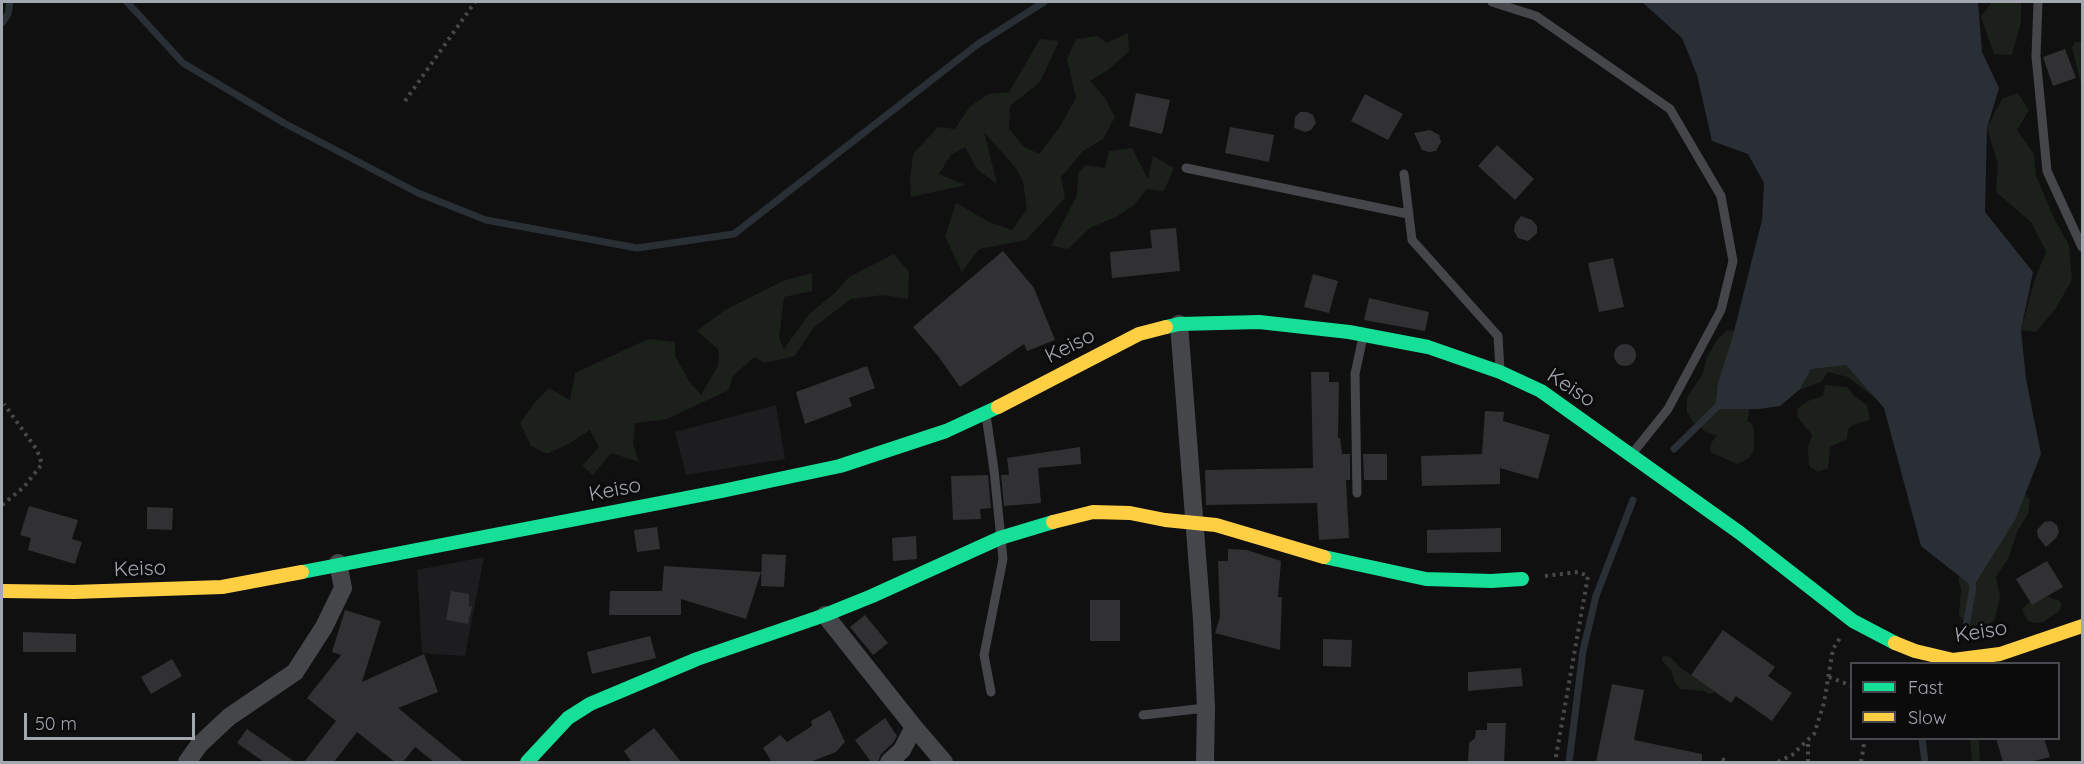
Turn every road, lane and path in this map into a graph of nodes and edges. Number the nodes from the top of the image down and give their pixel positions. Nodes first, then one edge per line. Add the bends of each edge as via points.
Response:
1 (475, 2) edge
2 (1492, 2) edge
3 (2038, 2) edge
4 (405, 101) dead end
5 (1186, 168) dead end
6 (1404, 174) dead end
7 (1408, 214) junction
8 (2082, 247) edge
9 (1179, 324) junction
10 (1364, 334) junction
11 (1500, 372) junction
12 (4, 404) dead end
13 (986, 413) junction
14 (1631, 455) junction
15 (1357, 493) dead end
16 (2, 505) edge
17 (1195, 524) junction
18 (1000, 538) junction
19 (338, 563) junction
20 (1522, 579) joint
21 (2, 591) edge
22 (825, 615) junction
23 (1853, 621) junction
24 (2082, 626) edge
25 (1829, 677) junction
26 (1850, 686) edge
27 (991, 692) dead end
28 (1206, 708) junction
29 (1143, 715) dead end
30 (914, 727) junction
31 (1808, 740) junction
32 (1865, 740) edge
33 (1722, 759) dead end
34 (187, 762) edge
35 (527, 762) edge
36 (889, 762) edge
37 (944, 762) edge
38 (1205, 762) edge
39 (1555, 762) edge
40 (1729, 762) edge
41 (1778, 762) edge
42 (1808, 762) edge
43 (1861, 762) edge

1 - 4 path
2 - 14 lane via 1536,16 1670,109 1721,196 1733,261 1721,310 1668,409
3 - 8 lane via 2036,56 2047,171
5 - 7 lane
6 - 7 lane
7 - 11 lane via 1412,240 1498,336
9 - 10 street, Keiso via 1259,322
9 - 13 street, Keiso via 1139,334
9 - 17 street
10 - 11 street, Keiso via 1428,347
10 - 15 lane via 1355,374
11 - 14 street, Keiso via 1540,392
12 - 16 path via 37,450 42,464 24,488
13 - 18 lane
13 - 19 street, Keiso via 840,466 711,494
14 - 23 street, Keiso
17 - 18 street via 1130,513 1093,512
17 - 20 street via 1216,525 1339,560 1426,579
17 - 28 street
18 - 22 street
18 - 27 lane via 1003,559 984,655
19 - 21 street, Keiso via 222,587
19 - 34 street via 343,588 295,672 229,717
20 - 39 path via 1578,572 1588,576
22 - 30 street
22 - 35 street via 697,658 590,704 568,718 546,747
23 - 24 street, Keiso via 1915,651 1953,660 2000,654
23 - 25 path via 1833,649
25 - 26 path
25 - 31 path via 1818,724
28 - 29 lane
28 - 38 street
30 - 36 street via 902,750
30 - 37 street
31 - 41 path
31 - 42 path
32 - 43 path
33 - 40 path

